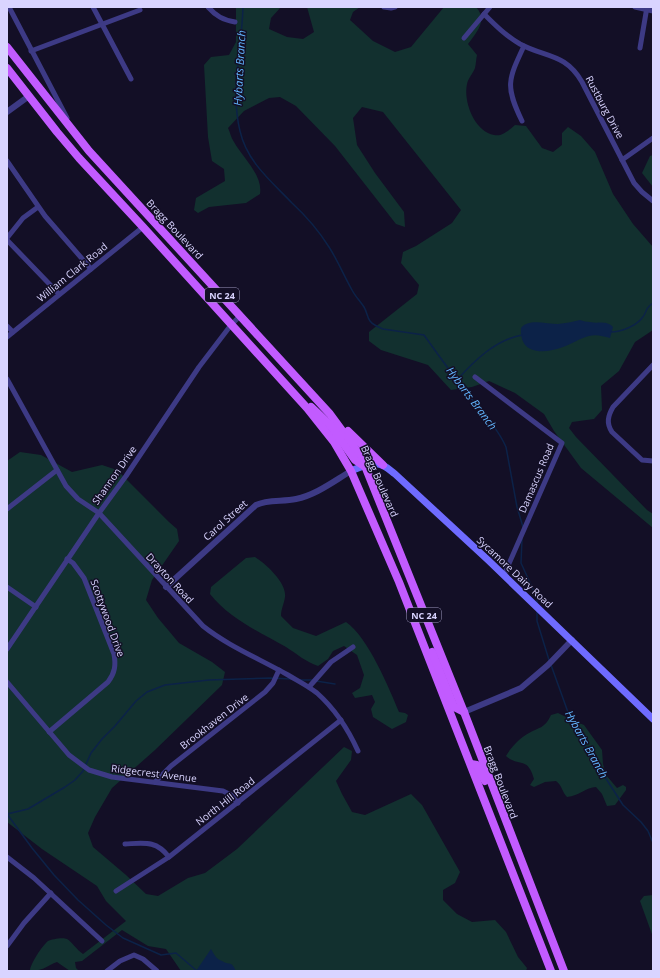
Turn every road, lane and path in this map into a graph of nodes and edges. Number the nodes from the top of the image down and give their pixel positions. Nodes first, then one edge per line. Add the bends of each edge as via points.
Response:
1 (93, 7) edge
2 (208, 7) edge
3 (384, 7) edge
4 (395, 7) edge
5 (490, 7) edge
6 (635, 7) edge
7 (9, 8) edge
8 (647, 9) edge
9 (140, 10) dead end
10 (653, 11) edge
11 (484, 14) junction
12 (235, 22) dead end
13 (102, 24) junction
14 (464, 38) dead end
15 (524, 46) junction
16 (7, 48) edge
17 (640, 48) dead end
18 (31, 51) junction
19 (7, 68) edge
20 (131, 79) dead end
21 (47, 80) junction
22 (39, 88) junction
23 (30, 96) junction
24 (7, 112) edge
25 (522, 120) dead end
26 (73, 130) junction
27 (653, 138) edge
28 (622, 160) junction
29 (7, 161) edge
30 (653, 201) edge
31 (38, 206) junction
32 (143, 227) junction
33 (7, 239) edge
34 (91, 269) junction
35 (59, 294) junction
36 (241, 315) junction
37 (231, 325) junction
38 (7, 326) edge
39 (13, 332) junction
40 (7, 337) edge
41 (653, 365) edge
42 (475, 377) dead end
43 (7, 379) edge
44 (288, 387) junction
45 (330, 414) junction
46 (653, 462) edge
47 (383, 465) junction
48 (365, 466) junction
49 (58, 470) junction
50 (352, 471) junction
51 (7, 509) edge
52 (99, 513) junction
53 (67, 560) junction
54 (504, 575) junction
55 (7, 587) edge
56 (166, 587) junction
57 (36, 607) junction
58 (413, 619) junction
59 (572, 640) junction
60 (353, 647) dead end
61 (7, 649) edge
62 (279, 670) junction
63 (7, 682) edge
64 (309, 687) junction
65 (464, 712) junction
66 (652, 716) edge
67 (341, 720) junction
68 (49, 732) junction
69 (358, 751) dead end
70 (471, 764) junction
71 (155, 782) junction
72 (238, 803) junction
73 (507, 823) junction
74 (125, 844) dead end
75 (7, 857) edge
76 (169, 857) junction
77 (116, 890) dead end
78 (51, 893) junction
79 (102, 941) dead end
80 (7, 946) edge
81 (107, 971) edge
82 (157, 971) edge
83 (551, 971) edge
84 (564, 971) edge

1 - 13 street
2 - 12 street via 214,15
3 - 4 street
5 - 11 street
6 - 8 street
7 - 18 street
8 - 10 street
8 - 17 street
9 - 13 street
11 - 14 street
11 - 15 street, Rustburg Drive via 509,37
13 - 18 street
13 - 20 street
15 - 25 street via 511,75 510,87 512,99
15 - 28 street, Rustburg Drive via 562,60 575,72
16 - 22 main road, Bragg Boulevard / NC 24
18 - 21 street
19 - 23 main road, NC 24
21 - 22 street
21 - 26 street
22 - 26 main road, Bragg Boulevard / NC 24
23 - 24 street
23 - 32 main road, NC 24 via 78,158
26 - 36 main road, Bragg Boulevard / NC 24 via 89,151
27 - 28 street
28 - 30 street, Rustburg Drive via 638,188
29 - 31 street
31 - 33 street via 23,218
31 - 34 street
32 - 34 street, William Clark Road
32 - 37 main road, NC 24
33 - 35 street
34 - 35 street, William Clark Road
35 - 39 street, William Clark Road
36 - 37 street, Shannon Drive
36 - 45 main road, Bragg Boulevard / NC 24
37 - 44 main road, NC 24
37 - 52 street, Shannon Drive via 199,367
38 - 39 street
39 - 40 street
41 - 46 street via 613,407 608,415 608,421 612,432 642,460
42 - 54 street, Damascus Road via 562,443
43 - 49 street, Drayton Road
44 - 48 main road via 330,425 355,460
44 - 50 main road, NC 24 via 334,442
45 - 47 main road
45 - 48 main road, Bragg Boulevard / NC 24
47 - 48 main road
47 - 54 main road, Sycamore Dairy Road
48 - 50 main road
48 - 65 main road, Bragg Boulevard / NC 24
49 - 51 street
49 - 52 street, Drayton Road via 74,495
50 - 56 street, Carol Street via 304,497 256,505
50 - 58 main road, NC 24
52 - 53 street, Shannon Drive
52 - 56 street, Drayton Road
53 - 57 street, Shannon Drive
53 - 68 street, Scottywood Drive via 84,578 114,654 115,666 108,682
54 - 59 main road, Sycamore Dairy Road
55 - 57 street
56 - 62 street, Drayton Road via 210,631
57 - 61 street, Shannon Drive
58 - 65 main road via 421,625 454,707
58 - 70 main road, NC 24
59 - 65 street via 549,665 523,687
59 - 66 main road, Sycamore Dairy Road
60 - 64 street via 331,662
62 - 64 street, Drayton Road
62 - 71 street, Brookhaven Drive via 265,692 171,766
63 - 68 street, Ridgecrest Avenue
64 - 67 street, Drayton Road
65 - 73 main road, Bragg Boulevard / NC 24
67 - 69 street, Drayton Road
67 - 72 street, North Hill Road
68 - 71 street, Ridgecrest Avenue via 69,755 89,770 112,777
70 - 73 main road via 477,765 499,817
70 - 83 main road, NC 24
71 - 72 street, Ridgecrest Avenue via 226,792
72 - 76 street, North Hill Road
73 - 84 main road, Bragg Boulevard / NC 24
74 - 76 street via 152,844
75 - 78 street
76 - 77 street, North Hill Road
78 - 79 street
78 - 80 street
81 - 82 street via 134,955

